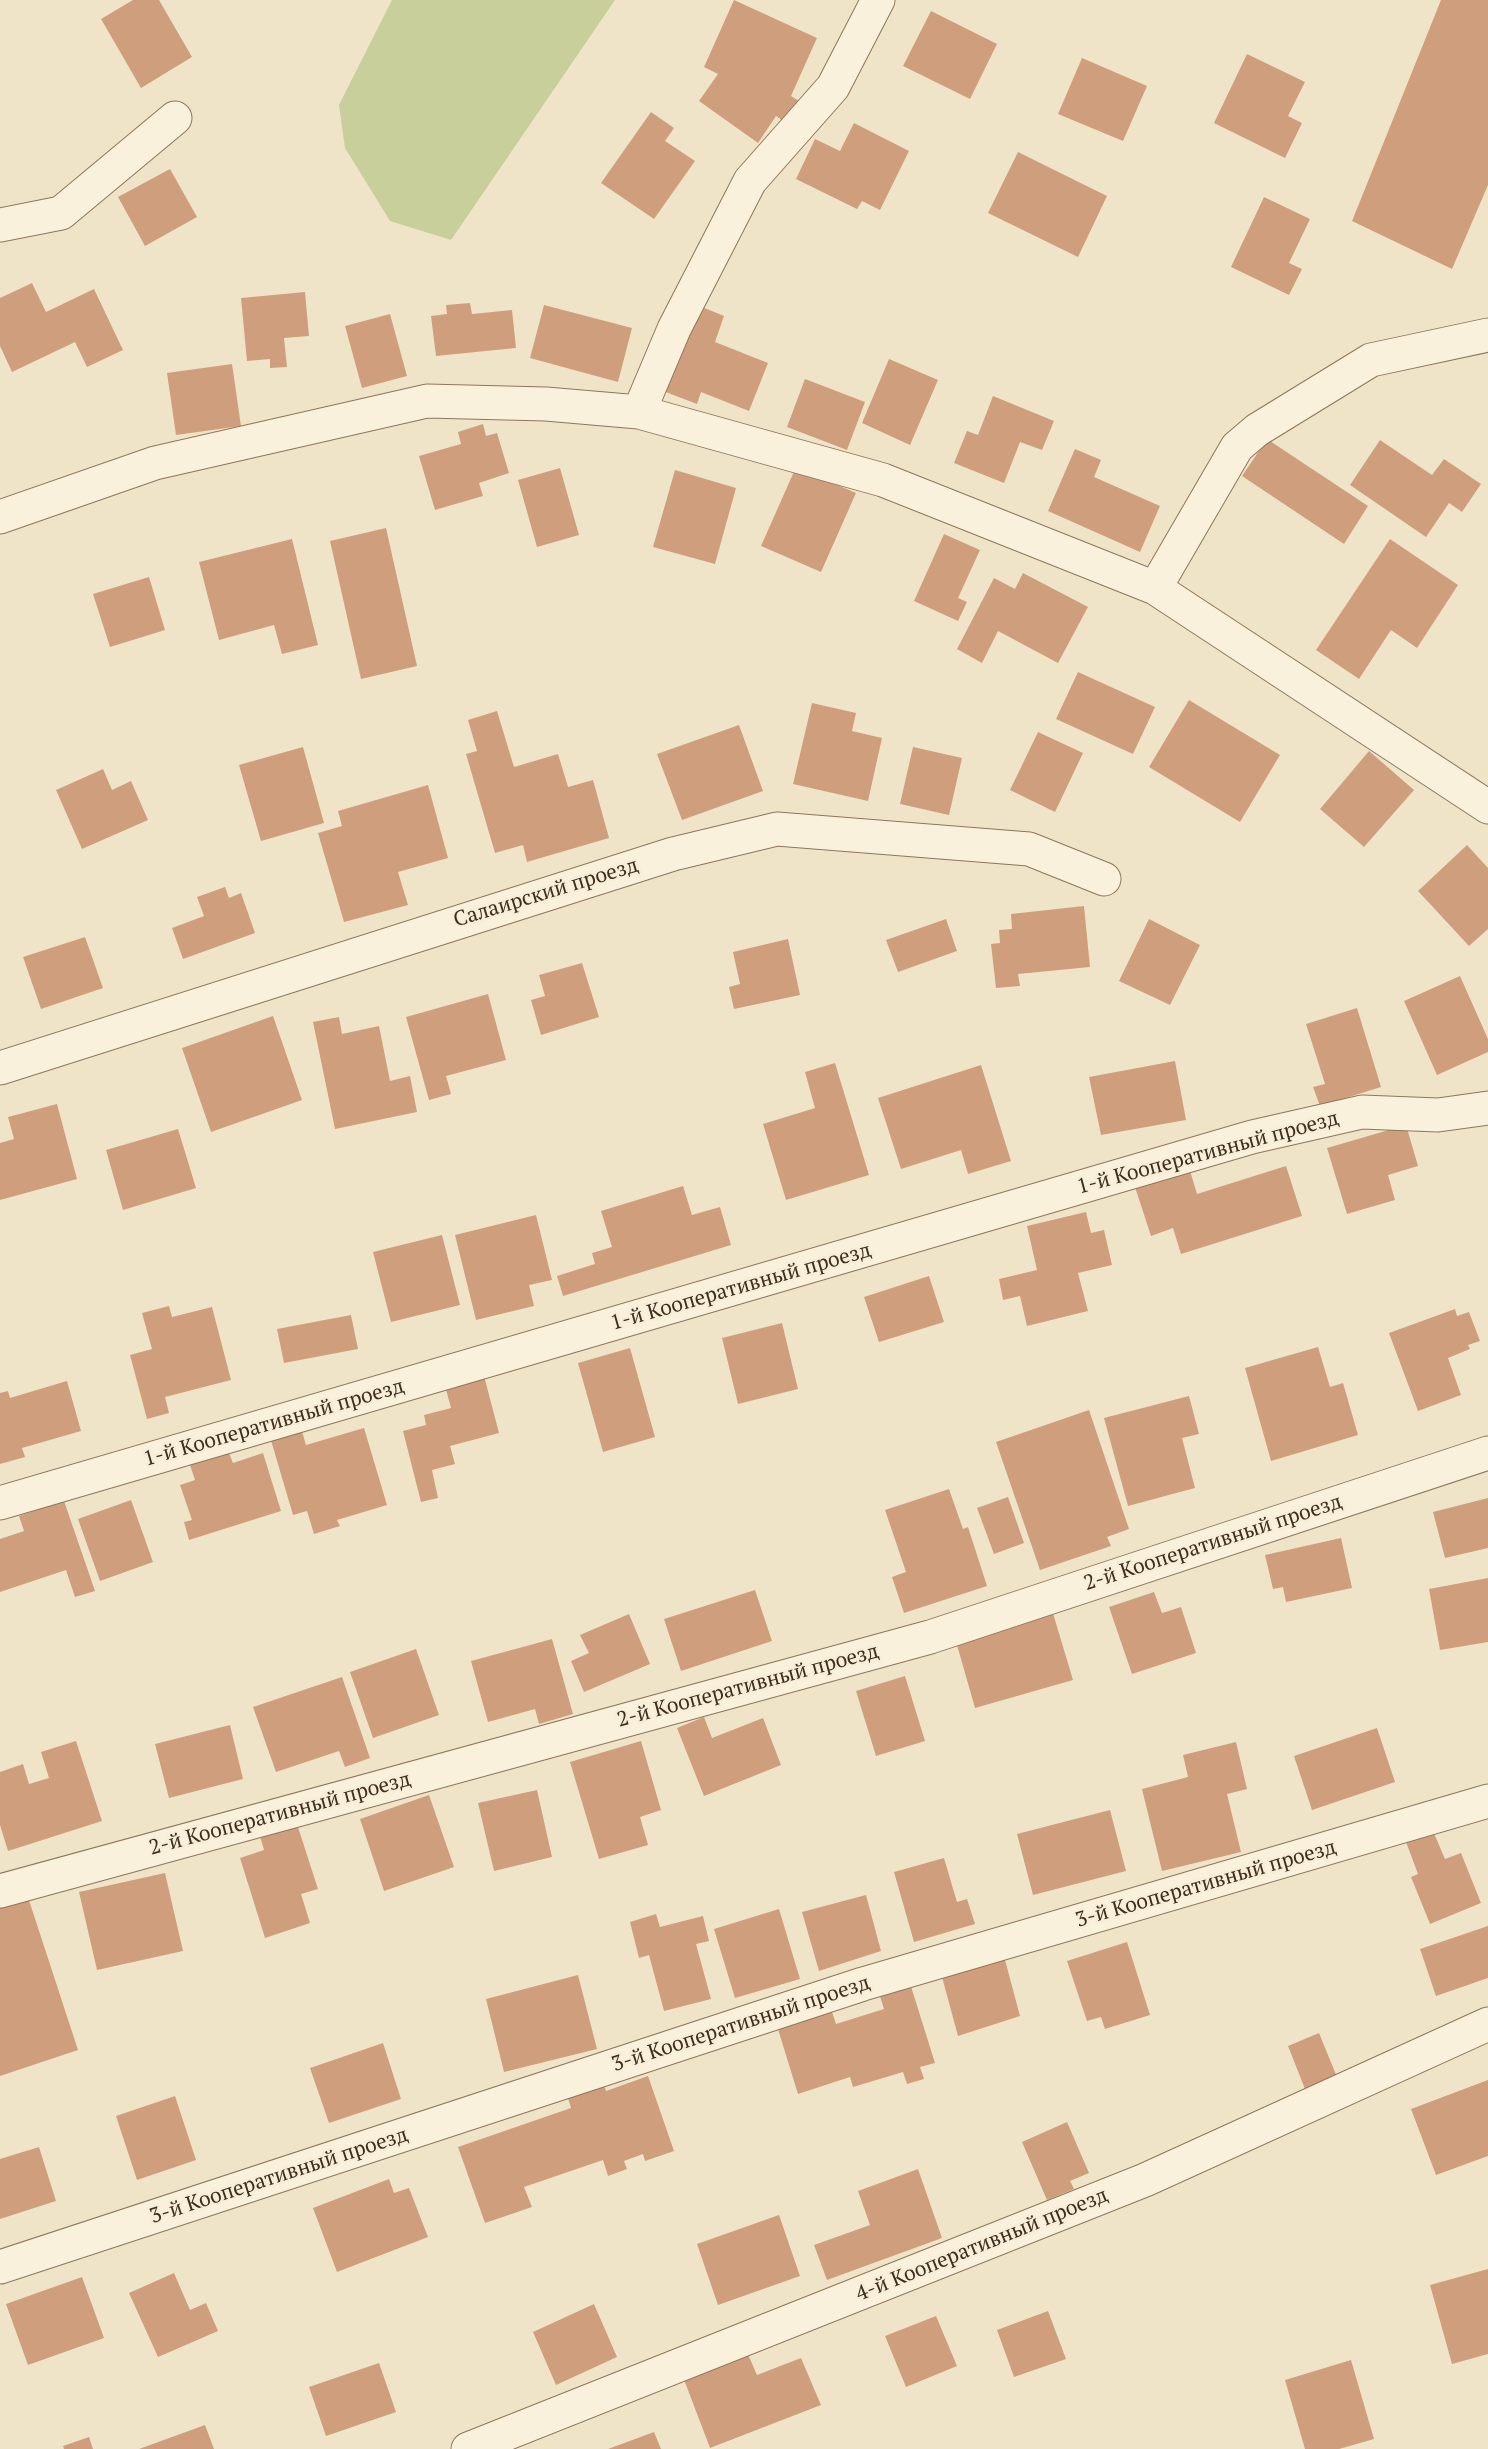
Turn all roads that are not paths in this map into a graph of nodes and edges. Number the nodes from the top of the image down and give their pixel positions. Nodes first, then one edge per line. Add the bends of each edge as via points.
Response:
1 (878, 0) edge
2 (175, 118) dead end
3 (0, 225) edge
4 (1488, 335) edge
5 (639, 412) junction
6 (0, 517) edge
7 (1155, 588) junction
8 (1487, 805) edge
9 (1104, 879) dead end
10 (0, 1068) edge
11 (1488, 1108) edge
12 (1488, 1453) edge
13 (0, 1503) edge
14 (1488, 1801) edge
15 (0, 1890) edge
16 (1488, 2024) edge
17 (0, 2267) edge
18 (468, 2449) edge

1 - 5 street via 833,87 750,181 674,328
2 - 3 street via 61,213
4 - 7 street via 1371,360 1257,430 1237,447
5 - 6 street via 546,404 426,401 155,463
5 - 7 street via 883,480
7 - 8 street
9 - 10 street, Салаирский проезд via 1029,849 777,829 661,857
11 - 13 street, 1-й Кооперативный проезд via 1438,1116 1362,1112 1252,1137
12 - 15 street, 2-й Кооперативный проезд via 930,1637
14 - 17 street, 3-й Кооперативный проезд via 863,1984
16 - 18 street, 4-й Кооперативный проезд via 1145,2180

